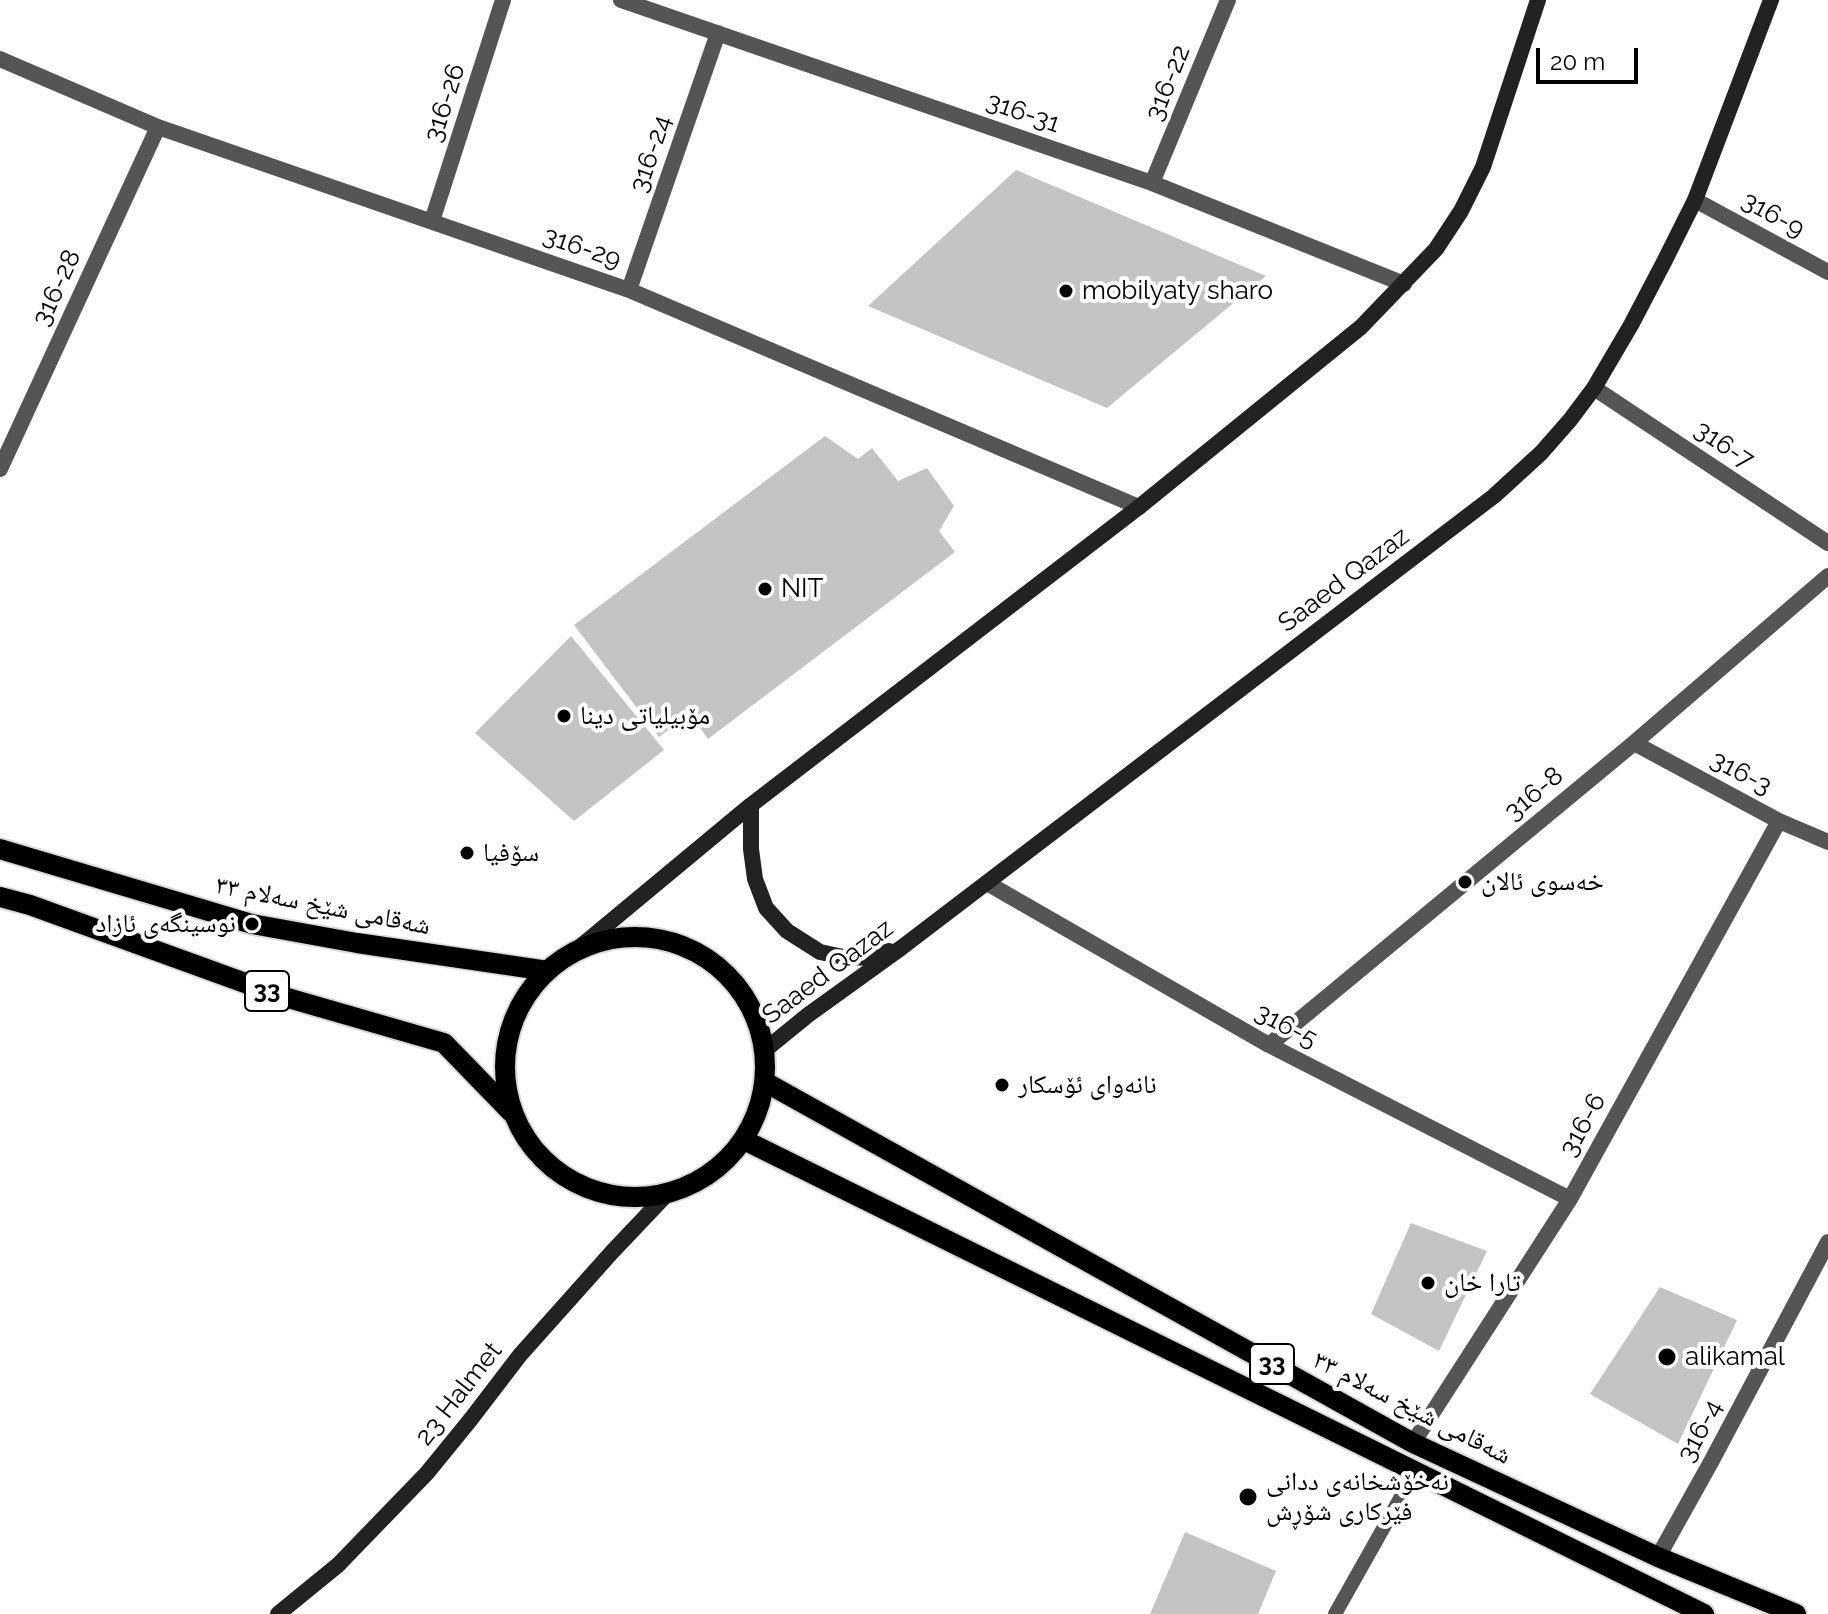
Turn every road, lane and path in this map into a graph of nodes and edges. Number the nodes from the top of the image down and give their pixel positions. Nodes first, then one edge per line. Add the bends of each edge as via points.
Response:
1 (503, 0) edge
2 (1228, 0) edge
3 (1538, 0) edge
4 (1771, 0) edge
5 (630, 1) edge
6 (718, 33) junction
7 (0, 59) edge
8 (158, 127) junction
9 (1152, 183) junction
10 (1695, 200) junction
11 (432, 221) junction
12 (1828, 272) edge
13 (1404, 284) junction
14 (629, 290) junction
15 (1594, 388) junction
16 (0, 469) edge
17 (1139, 507) junction
18 (1828, 543) edge
19 (1828, 576) edge
20 (1634, 743) junction
21 (751, 805) junction
22 (1779, 821) junction
23 (1828, 842) edge
24 (0, 849) edge
25 (987, 883) junction
26 (0, 897) edge
27 (901, 948) junction
28 (574, 952) junction
29 (548, 971) junction
30 (1269, 1045) junction
31 (765, 1050) junction
32 (765, 1082) junction
33 (513, 1114) junction
34 (744, 1140) junction
35 (668, 1193) junction
36 (1570, 1199) junction
37 (1828, 1242) edge
38 (1413, 1443) junction
39 (1415, 1472) junction
40 (1658, 1557) junction
41 (278, 1614) edge
42 (1335, 1614) edge
43 (1704, 1614) edge
44 (1796, 1614) edge

1 - 11 street, 316-26
2 - 9 street, 316-22
3 - 13 street via 1483,167 1436,249
4 - 10 street, Saaed Qazaz
5 - 6 street, 316-31
6 - 9 street, 316-31
6 - 14 street, 316-24
7 - 8 street, 316-29
8 - 11 street, 316-29
8 - 16 street, 316-28
9 - 13 street, 316-31
10 - 12 street, 316-9
10 - 15 street, Saaed Qazaz
11 - 14 street, 316-29
13 - 17 street via 1361,327
14 - 17 street, 316-29
15 - 18 street, 316-7
15 - 25 street, Saaed Qazaz via 1541,453 1494,496
17 - 21 street
19 - 20 street, 316-8
20 - 22 street, 316-3
20 - 30 street, 316-8
21 - 27 street via 755,879 766,908 787,931 820,952 848,958
21 - 28 street
22 - 23 street, 316-3
22 - 36 street, 316-6
24 - 29 main road, شەقامی شێخ سەلام ٣٣ via 252,924
25 - 27 street, Saaed Qazaz
25 - 30 street, 316-5
26 - 33 main road, 33 via 281,996 444,1043
27 - 31 street, Saaed Qazaz
28 - 29 main road, 33
28 - 31 main road, 33 via 635,937 666,940 695,951 743,992 758,1020
29 - 33 main road, 33 via 513,1022 506,1053
30 - 36 street, 316-5
31 - 32 main road, 33
32 - 34 main road, 33
32 - 38 main road, شەقامی شێخ سەلام ٣٣ / 33
33 - 35 main road, 33 via 528,1142 575,1183 621,1196
34 - 35 main road, 33 via 697,1182
34 - 39 main road, شەقامی شێخ سەلام ٣٣ / 33
35 - 41 street, 23 Halmet via 520,1355 427,1473 338,1565
36 - 38 street, 316-6
37 - 40 street, 316-4
38 - 40 main road, شەقامی شێخ سەلام ٣٣ / 33
39 - 42 lane
39 - 43 main road, شەقامی شێخ سەلام ٣٣ / 33
40 - 44 main road, شەقامی شێخ سەلام ٣٣ / 33

